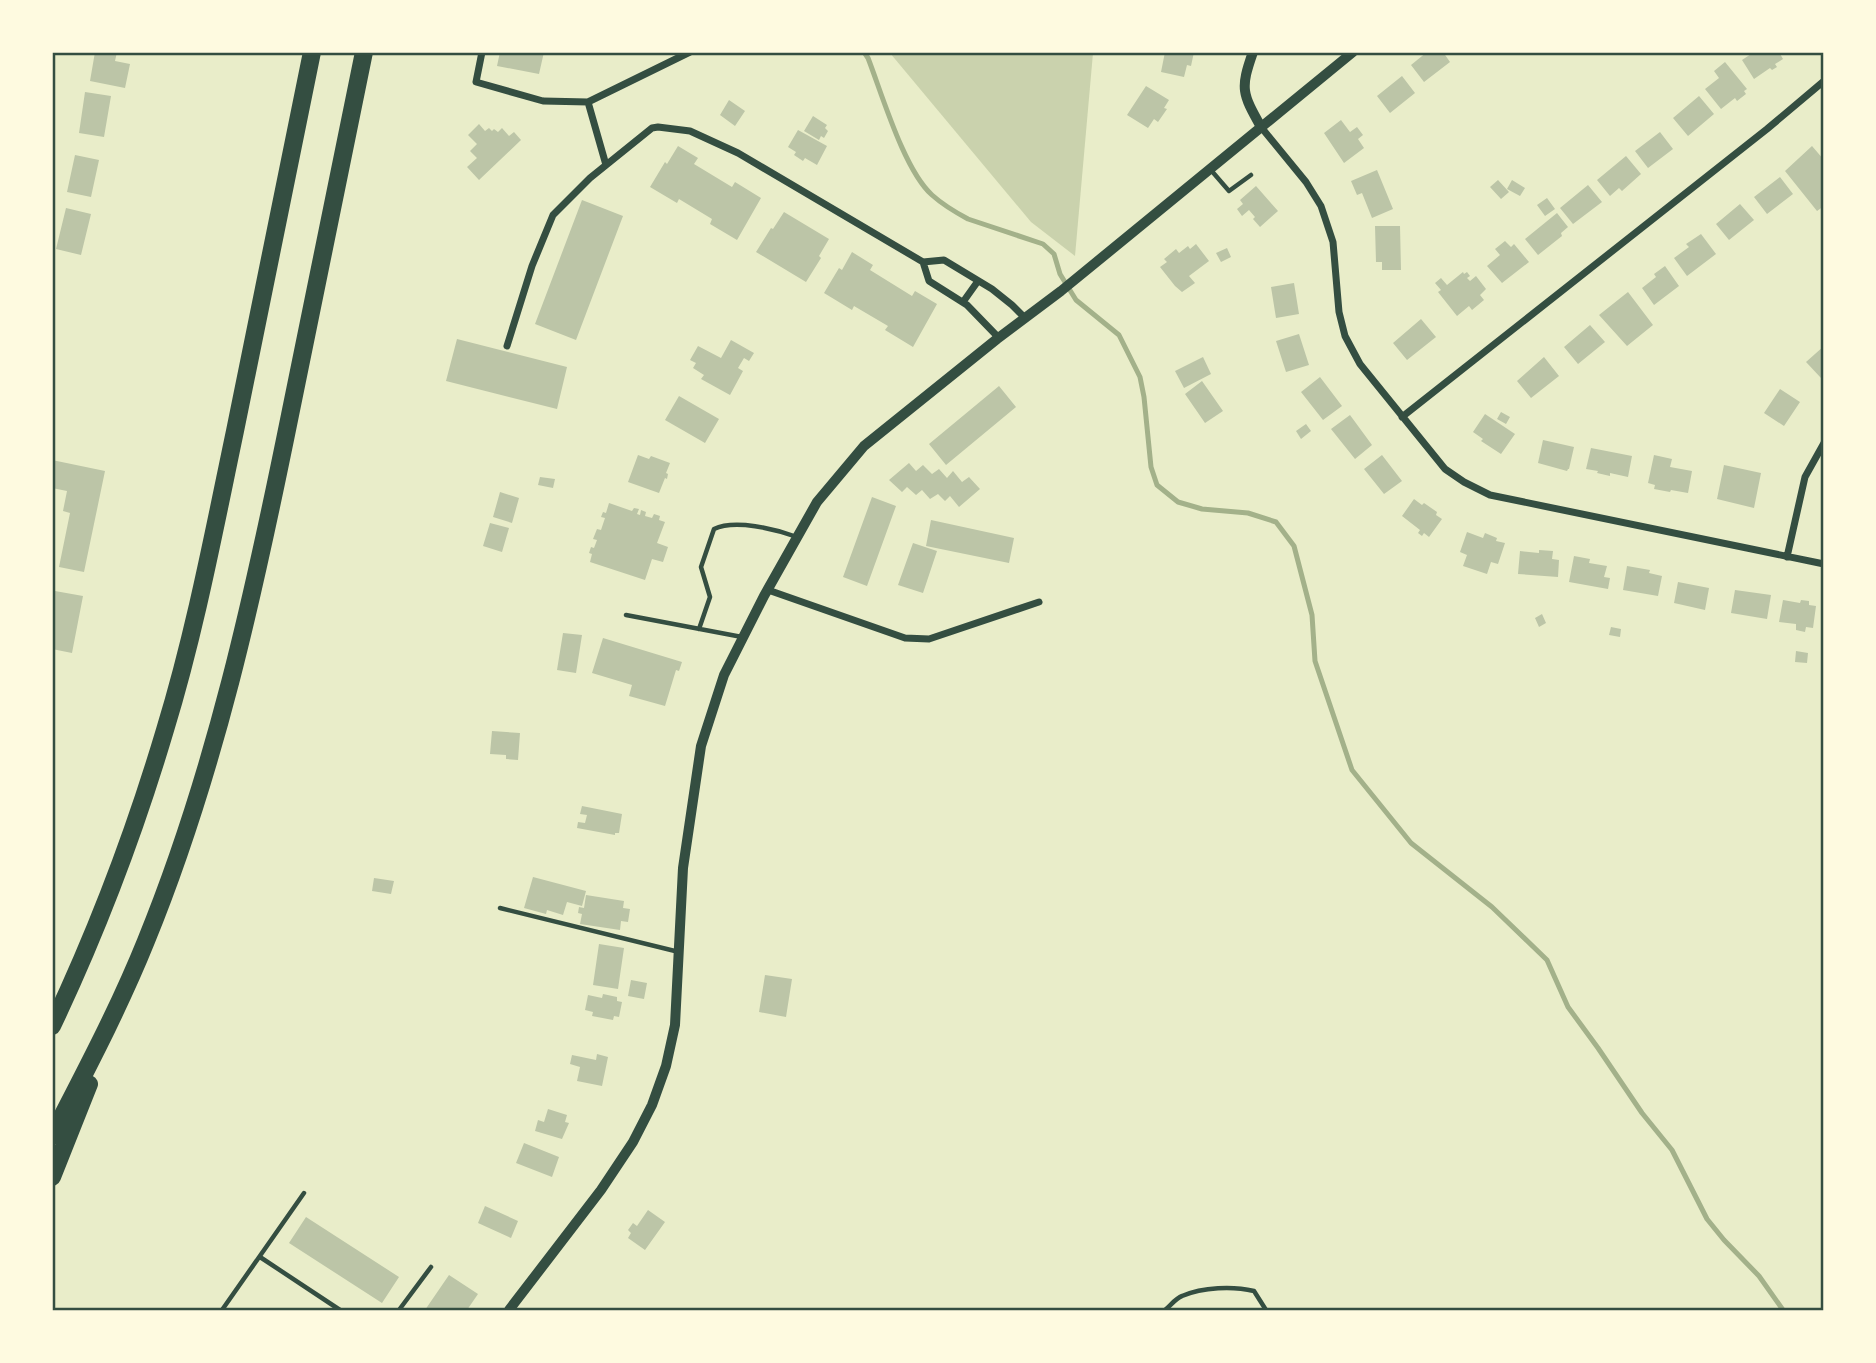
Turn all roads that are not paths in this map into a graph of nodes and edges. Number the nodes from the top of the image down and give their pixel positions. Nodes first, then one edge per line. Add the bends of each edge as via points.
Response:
1 (312, 52) edge
2 (364, 52) edge
3 (482, 52) edge
4 (690, 52) edge
5 (1253, 52) edge
6 (1353, 52) edge
7 (1824, 81) edge
8 (588, 102) junction
9 (1261, 127) junction
10 (606, 164) junction
11 (1209, 168) junction
12 (1251, 175) dead end
13 (923, 262) junction
14 (978, 281) junction
15 (963, 302) junction
16 (1025, 318) junction
17 (999, 338) junction
18 (507, 346) dead end
19 (1402, 417) junction
20 (1824, 443) edge
21 (798, 537) junction
22 (1787, 557) junction
23 (1824, 564) edge
24 (768, 590) junction
25 (1040, 602) dead end
26 (626, 615) dead end
27 (699, 629) junction
28 (743, 638) junction
29 (500, 908) dead end
30 (678, 952) junction
31 (117, 1009) junction
32 (52, 1026) edge
33 (52, 1136) edge
34 (52, 1177) edge
35 (304, 1193) dead end
36 (260, 1256) junction
37 (431, 1267) dead end
38 (222, 1311) edge
39 (340, 1311) edge
40 (399, 1311) edge
41 (509, 1311) edge
42 (1165, 1311) edge
43 (1266, 1311) edge

1 - 32 highway via 191,636 166,730 124,855
2 - 31 highway via 272,504 231,680 174,863
3 - 8 street via 476,82 543,101
4 - 8 street
5 - 9 street via 1244,90
6 - 9 street
7 - 19 street
8 - 10 street
9 - 11 street
9 - 19 street via 1321,206 1333,242 1345,336 1360,364
10 - 13 street via 652,128 690,131 738,153
10 - 18 street via 553,215
11 - 12 lane via 1229,191
11 - 16 street
13 - 14 street via 944,260
13 - 15 street via 929,281
14 - 15 street
14 - 16 street
15 - 17 street
16 - 17 street
17 - 21 street via 864,446 817,502
19 - 22 street via 1446,469 1490,495
20 - 22 street via 1805,477
21 - 24 street
21 - 27 lane via 736,525 714,529 701,567 710,597
22 - 23 street
24 - 25 street via 905,638 929,639
24 - 28 street
26 - 27 lane
27 - 28 lane
28 - 30 street via 724,675 701,746 683,869
29 - 30 lane
30 - 41 street via 675,1025 652,1105 601,1191
31 - 33 highway
31 - 34 highway
35 - 36 lane
36 - 38 lane
36 - 39 lane
37 - 40 lane
42 - 43 lane via 1180,1296 1239,1287 1254,1291

